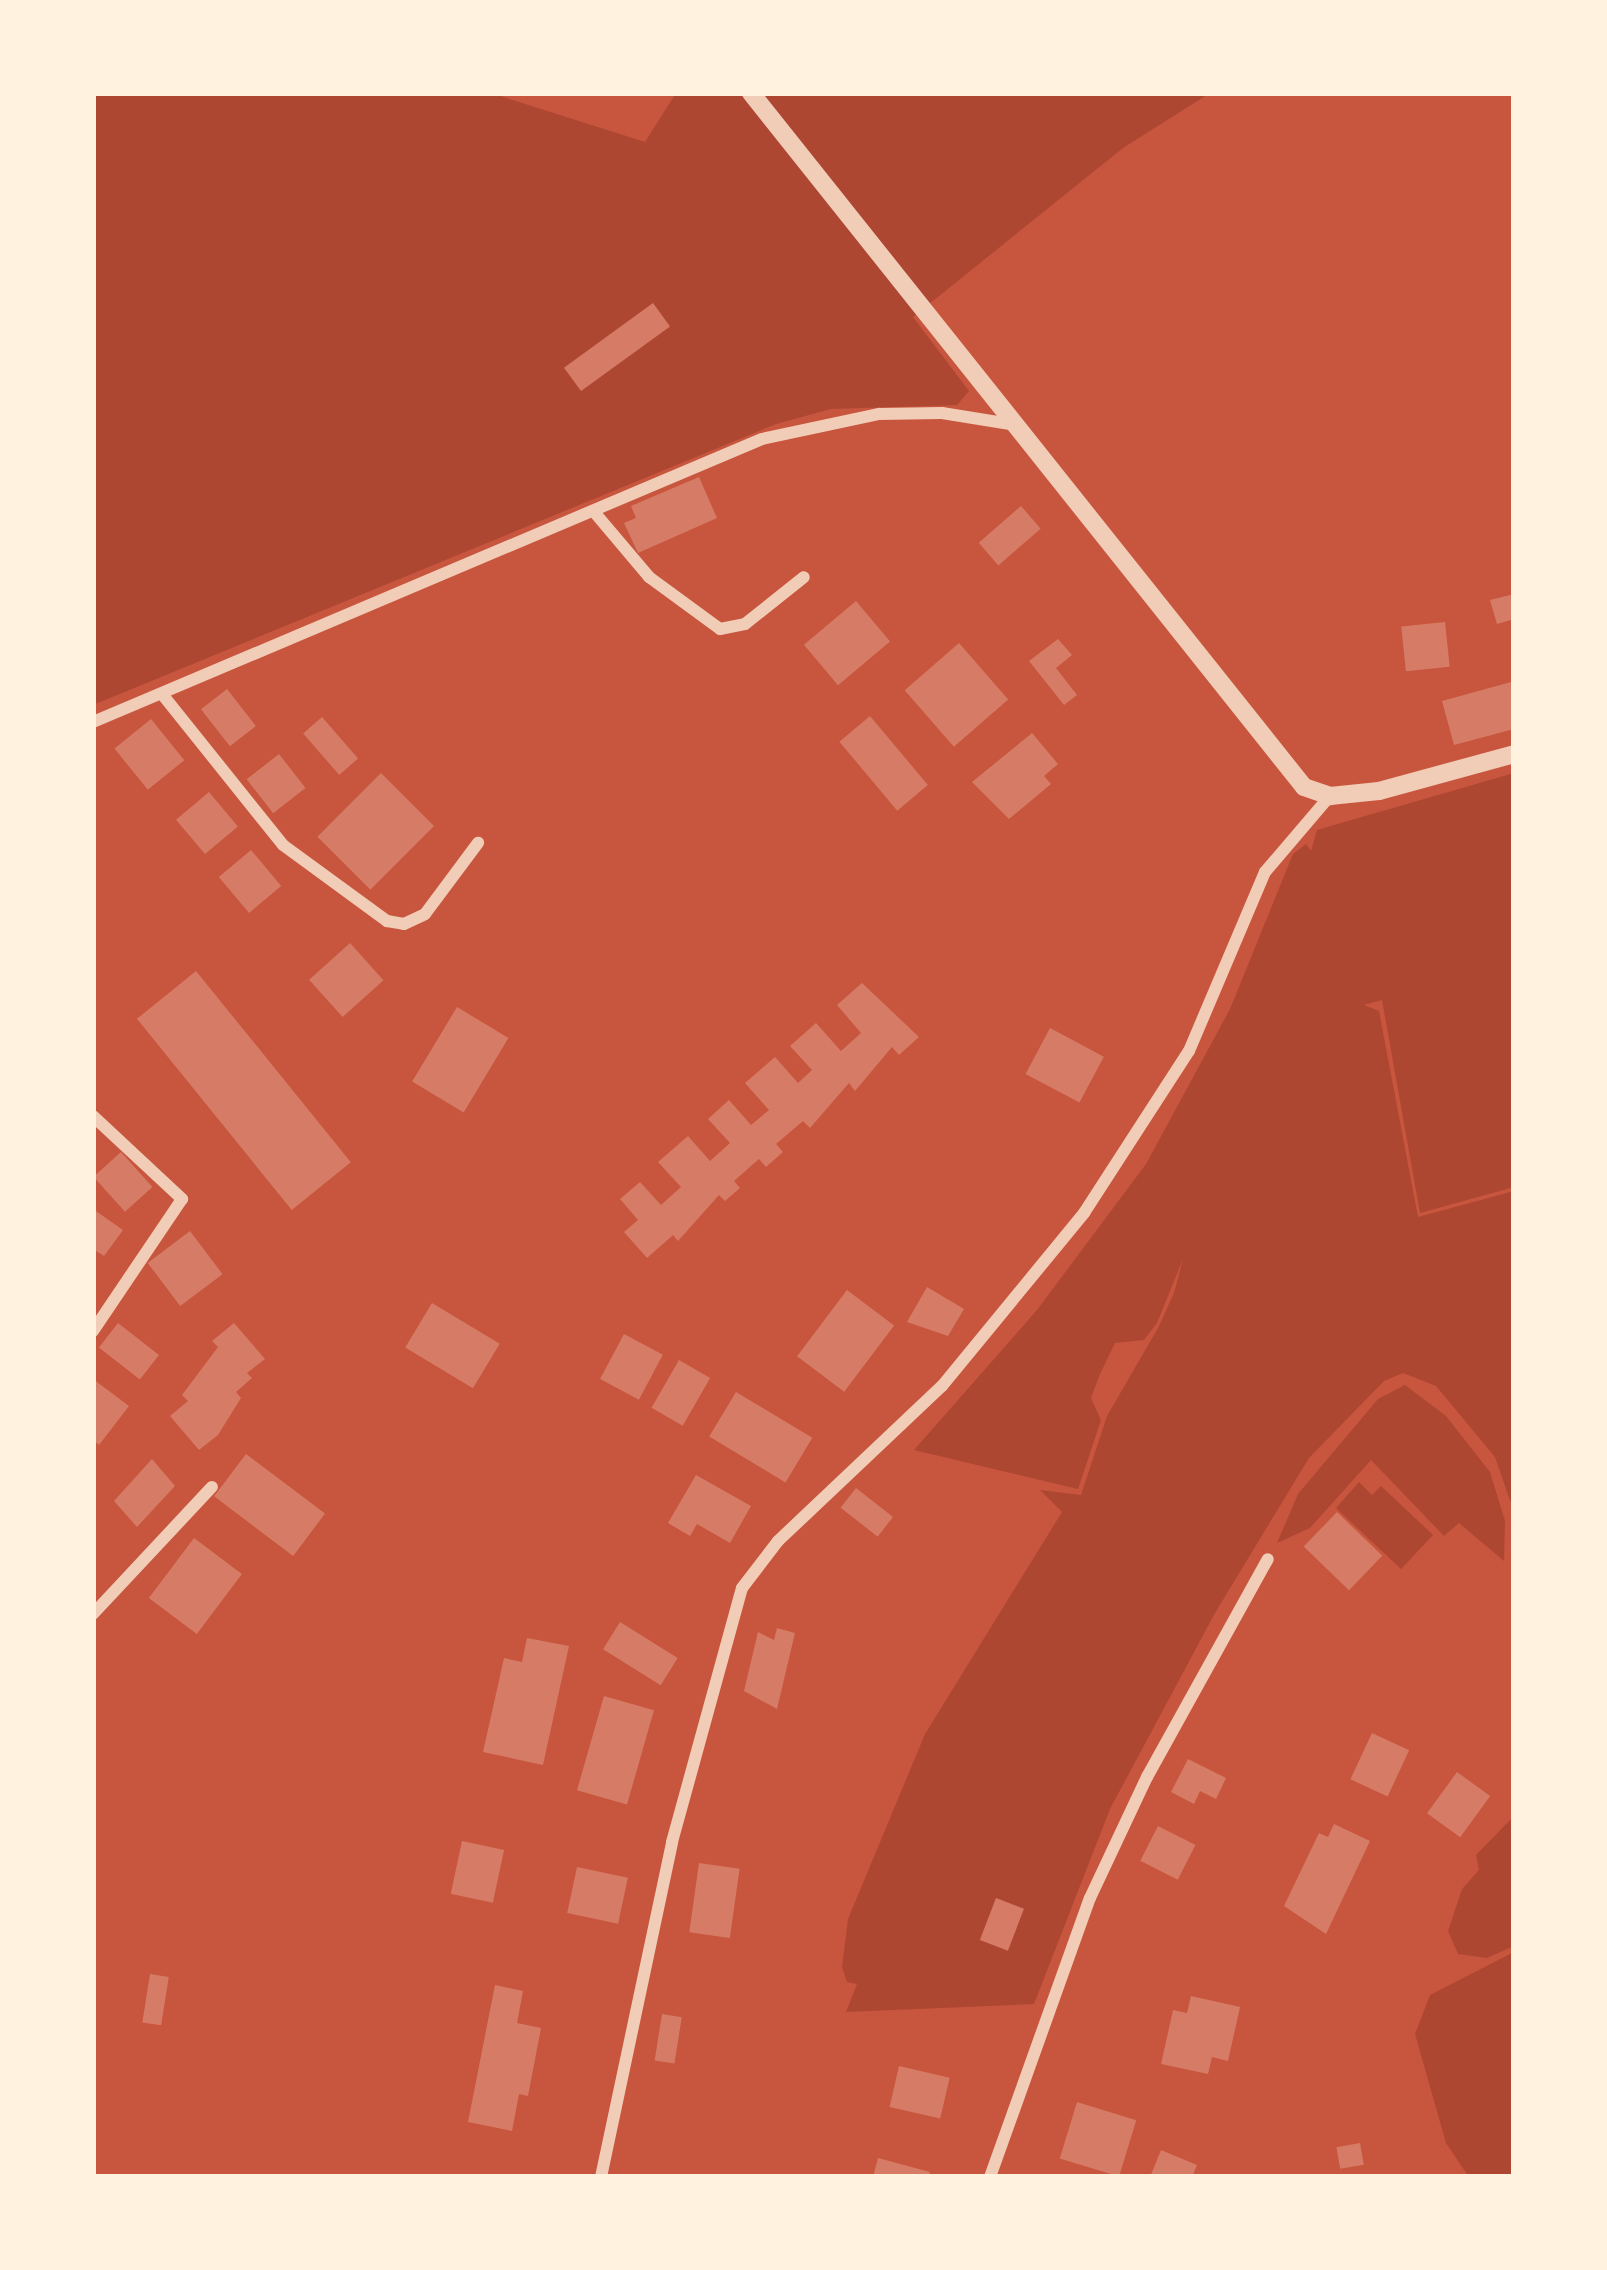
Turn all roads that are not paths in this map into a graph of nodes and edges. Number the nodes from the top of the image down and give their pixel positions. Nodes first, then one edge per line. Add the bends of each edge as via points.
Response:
1 (751, 93) edge
2 (1010, 424) junction
3 (595, 513) junction
4 (805, 577) dead end
5 (162, 694) junction
6 (93, 722) edge
7 (1514, 754) edge
8 (1330, 796) junction
9 (478, 843) dead end
10 (93, 1116) edge
11 (93, 1330) edge
12 (212, 1487) dead end
13 (1268, 1559) dead end
14 (93, 1614) edge
15 (601, 2177) edge
16 (990, 2177) edge

1 - 2 street
2 - 3 street via 942,412 832,420 736,448
2 - 8 street via 1278,759 1308,790
3 - 4 street via 649,577 720,629 745,624
3 - 5 street
5 - 6 street
5 - 9 street via 283,845 387,921 404,924 424,914
7 - 8 street via 1414,784
8 - 15 street via 1274,857 1189,1051 1084,1213 942,1386 778,1541 742,1588 672,1842
10 - 11 street via 182,1199
12 - 14 street
13 - 16 street via 1158,1755 1090,1898

